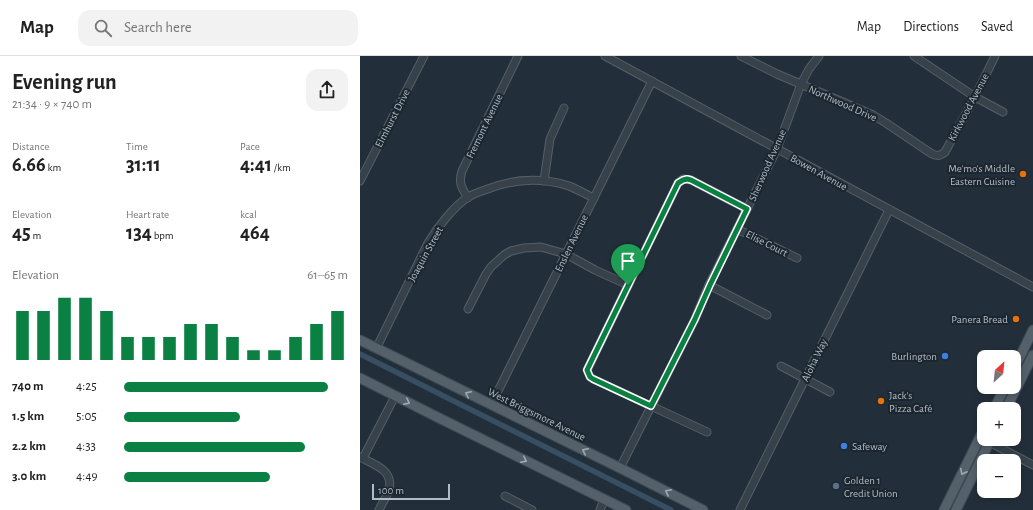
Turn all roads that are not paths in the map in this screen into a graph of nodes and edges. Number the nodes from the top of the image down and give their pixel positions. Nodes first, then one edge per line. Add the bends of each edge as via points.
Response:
1 (424, 56) edge
2 (518, 56) edge
3 (606, 56) edge
4 (741, 56) edge
5 (819, 56) edge
6 (914, 56) edge
7 (995, 56) edge
8 (652, 81) junction
9 (801, 84) junction
10 (974, 97) junction
11 (564, 108) dead end
12 (1003, 112) dead end
13 (777, 149) junction
14 (940, 156) joint
15 (360, 181) edge
16 (544, 181) junction
17 (468, 198) junction
18 (594, 198) junction
19 (747, 209) junction
20 (889, 210) junction
21 (737, 228) junction
22 (566, 254) junction
23 (797, 258) dead end
24 (628, 285) junction
25 (710, 285) junction
26 (1033, 287) edge
27 (468, 309) dead end
28 (767, 314) dead end
29 (1033, 330) edge
30 (360, 340) edge
31 (376, 349) junction
32 (1021, 355) edge
33 (1033, 355) edge
34 (781, 366) dead end
35 (360, 378) edge
36 (804, 379) junction
37 (830, 392) dead end
38 (392, 402) dead end
39 (1010, 402) edge
40 (490, 405) junction
41 (651, 406) junction
42 (707, 432) dead end
43 (977, 443) edge
44 (988, 446) edge
45 (999, 446) edge
46 (362, 457) edge
47 (1033, 465) edge
48 (620, 468) junction
49 (505, 496) dead end
50 (379, 510) edge
51 (532, 510) edge
52 (626, 510) edge
53 (703, 510) edge
54 (740, 510) edge
55 (944, 510) edge
56 (956, 510) edge

1 - 15 street, Elmhurst Drive
2 - 17 street, Fremont Avenue via 462,171 460,182
3 - 8 street, Bowen Avenue
4 - 9 street, Northwood Drive
5 - 9 street, Sherwood Avenue
6 - 10 street
7 - 10 street, Kirkwood Avenue
8 - 13 street, Bowen Avenue
8 - 18 street, Enslen Avenue
9 - 13 street, Sherwood Avenue
9 - 14 street, Northwood Drive via 873,115 929,152
10 - 12 street
10 - 14 street, Kirkwood Avenue via 945,152
11 - 16 street via 550,139
13 - 19 street, Sherwood Avenue
13 - 20 street, Bowen Avenue
16 - 17 street, Joaquin Street via 506,183
16 - 18 street, Joaquin Street via 568,186
17 - 31 street, Joaquin Street via 436,230 428,243
18 - 22 street, Enslen Avenue
19 - 21 street, Sherwood Avenue
19 - 24 street via 691,180 681,181
20 - 26 street, Bowen Avenue
20 - 36 street, Aloha Way
21 - 23 street, Elise Court
21 - 25 street, Sherwood Avenue
22 - 24 street
22 - 27 street via 532,247 504,255 486,274
22 - 40 street, Enslen Avenue
24 - 41 street via 588,368 588,374 593,379
25 - 28 street
25 - 41 street, Sherwood Avenue
29 - 32 main road
30 - 31 main road, West Briggsmore Avenue
40 -> 31 main road, West Briggsmore Avenue
33 - 39 main road
34 - 36 street
35 -> 52 main road
36 - 37 street
36 - 54 street, Aloha Way
38 - 46 street
48 -> 40 main road, West Briggsmore Avenue
41 - 42 street
41 - 48 street, Sherwood Avenue
43 -> 55 main road
44 - 56 main road
45 - 47 street
46 - 50 street via 383,469 389,478 390,488
53 -> 48 main road, West Briggsmore Avenue
49 - 51 street

